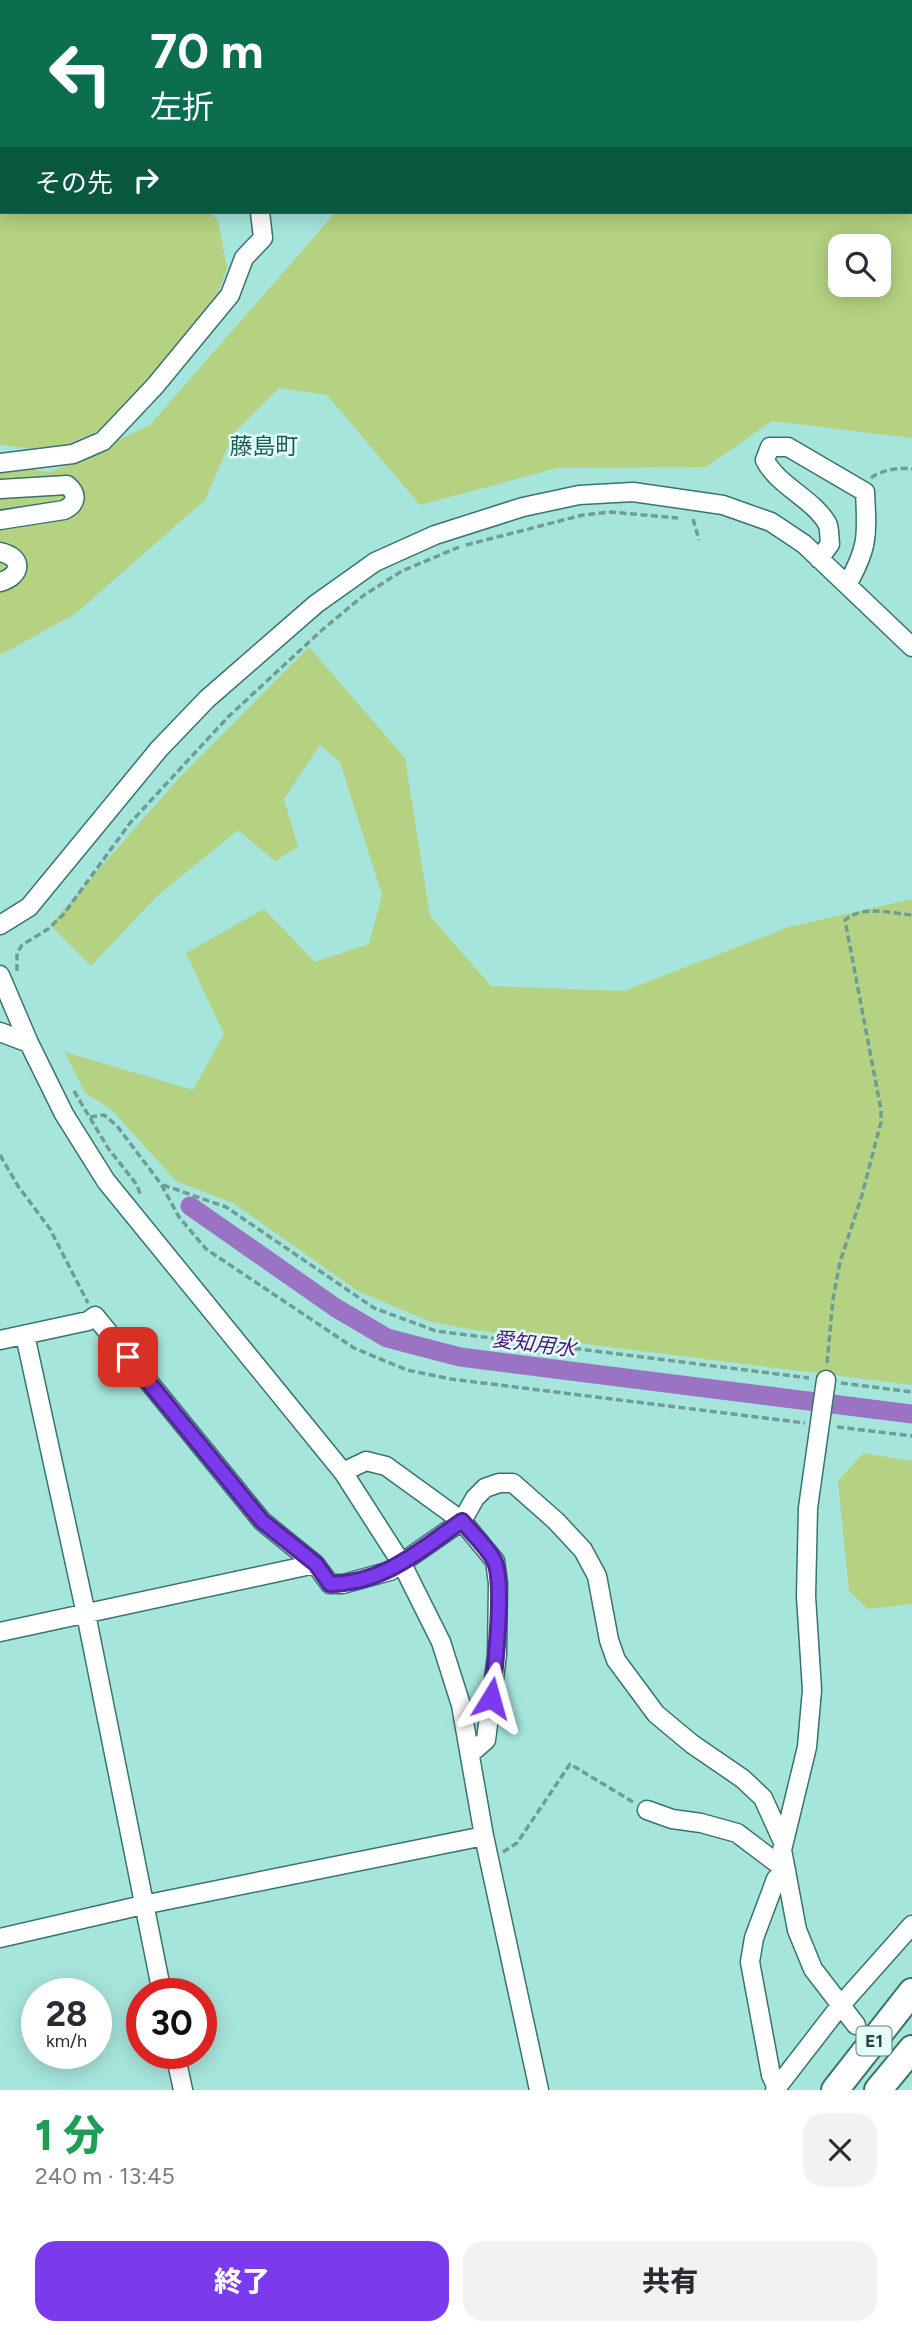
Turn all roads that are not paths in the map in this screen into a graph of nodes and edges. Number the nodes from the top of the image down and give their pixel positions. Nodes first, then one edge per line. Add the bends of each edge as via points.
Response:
1 (260, 214) edge
2 (0, 463) edge
3 (0, 489) edge
4 (0, 520) edge
5 (0, 552) edge
6 (819, 559) junction
7 (0, 582) edge
8 (846, 584) junction
9 (912, 646) edge
10 (0, 925) edge
11 (9, 974) edge
12 (0, 1032) edge
13 (29, 1043) junction
14 (25, 1335) junction
15 (0, 1340) edge
16 (825, 1380) road end
17 (343, 1472) junction
18 (462, 1521) junction
19 (402, 1563) junction
20 (316, 1564) junction
21 (86, 1614) junction
22 (0, 1632) edge
23 (471, 1753) junction
24 (647, 1810) road end
25 (484, 1836) junction
26 (782, 1842) junction
27 (786, 1870) junction
28 (143, 1905) junction
29 (912, 1925) edge
30 (0, 1938) edge
31 (159, 1978) edge
32 (912, 1992) edge
33 (840, 2006) junction
34 (856, 2025) dead end
35 (912, 2049) edge
36 (178, 2069) edge
37 (776, 2089) edge
38 (183, 2090) edge
39 (539, 2090) edge
40 (835, 2090) edge
41 (878, 2090) edge

1 - 2 street via 263,238 244,258 230,295 103,441 73,454
3 - 4 street via 67,485 75,495 64,510
5 - 7 street via 16,559 17,567 16,573
6 - 8 street
6 - 8 street via 830,544 828,524 771,472 765,460 770,447 788,447 865,492 863,557
6 - 10 street via 771,522 723,505 633,492 579,495 523,507 375,562 316,604 207,699 159,749 29,907
8 - 9 street
11 - 13 street
12 - 13 street
13 - 17 street via 64,1114 106,1181
14 - 15 street
14 - 20 street via 95,1316 262,1521
14 - 21 street
16 - 26 street via 808,1508 806,1596 812,1689 807,1747
17 - 18 street via 366,1461 386,1466
17 - 19 street
18 - 19 street
18 - 23 street via 495,1561 499,1583 497,1655 486,1740
18 - 26 street via 475,1498 499,1483 513,1483 556,1521 583,1550 597,1576 616,1660 656,1714 763,1798
19 - 20 street via 390,1571 343,1584 330,1584
19 - 23 street via 441,1642
20 - 21 street
21 - 22 street
21 - 28 street
23 - 25 street
24 - 27 street via 737,1833
25 - 28 street
25 - 39 street
26 - 27 street
27 - 33 street via 797,1930 813,1969
27 - 37 street via 776,1879 754,1938 751,1962
28 - 30 street
28 - 31 street
29 - 33 street
32 - 40 highway, E1
33 - 34 street
33 - 37 street
35 - 41 highway, E1
36 - 38 street

